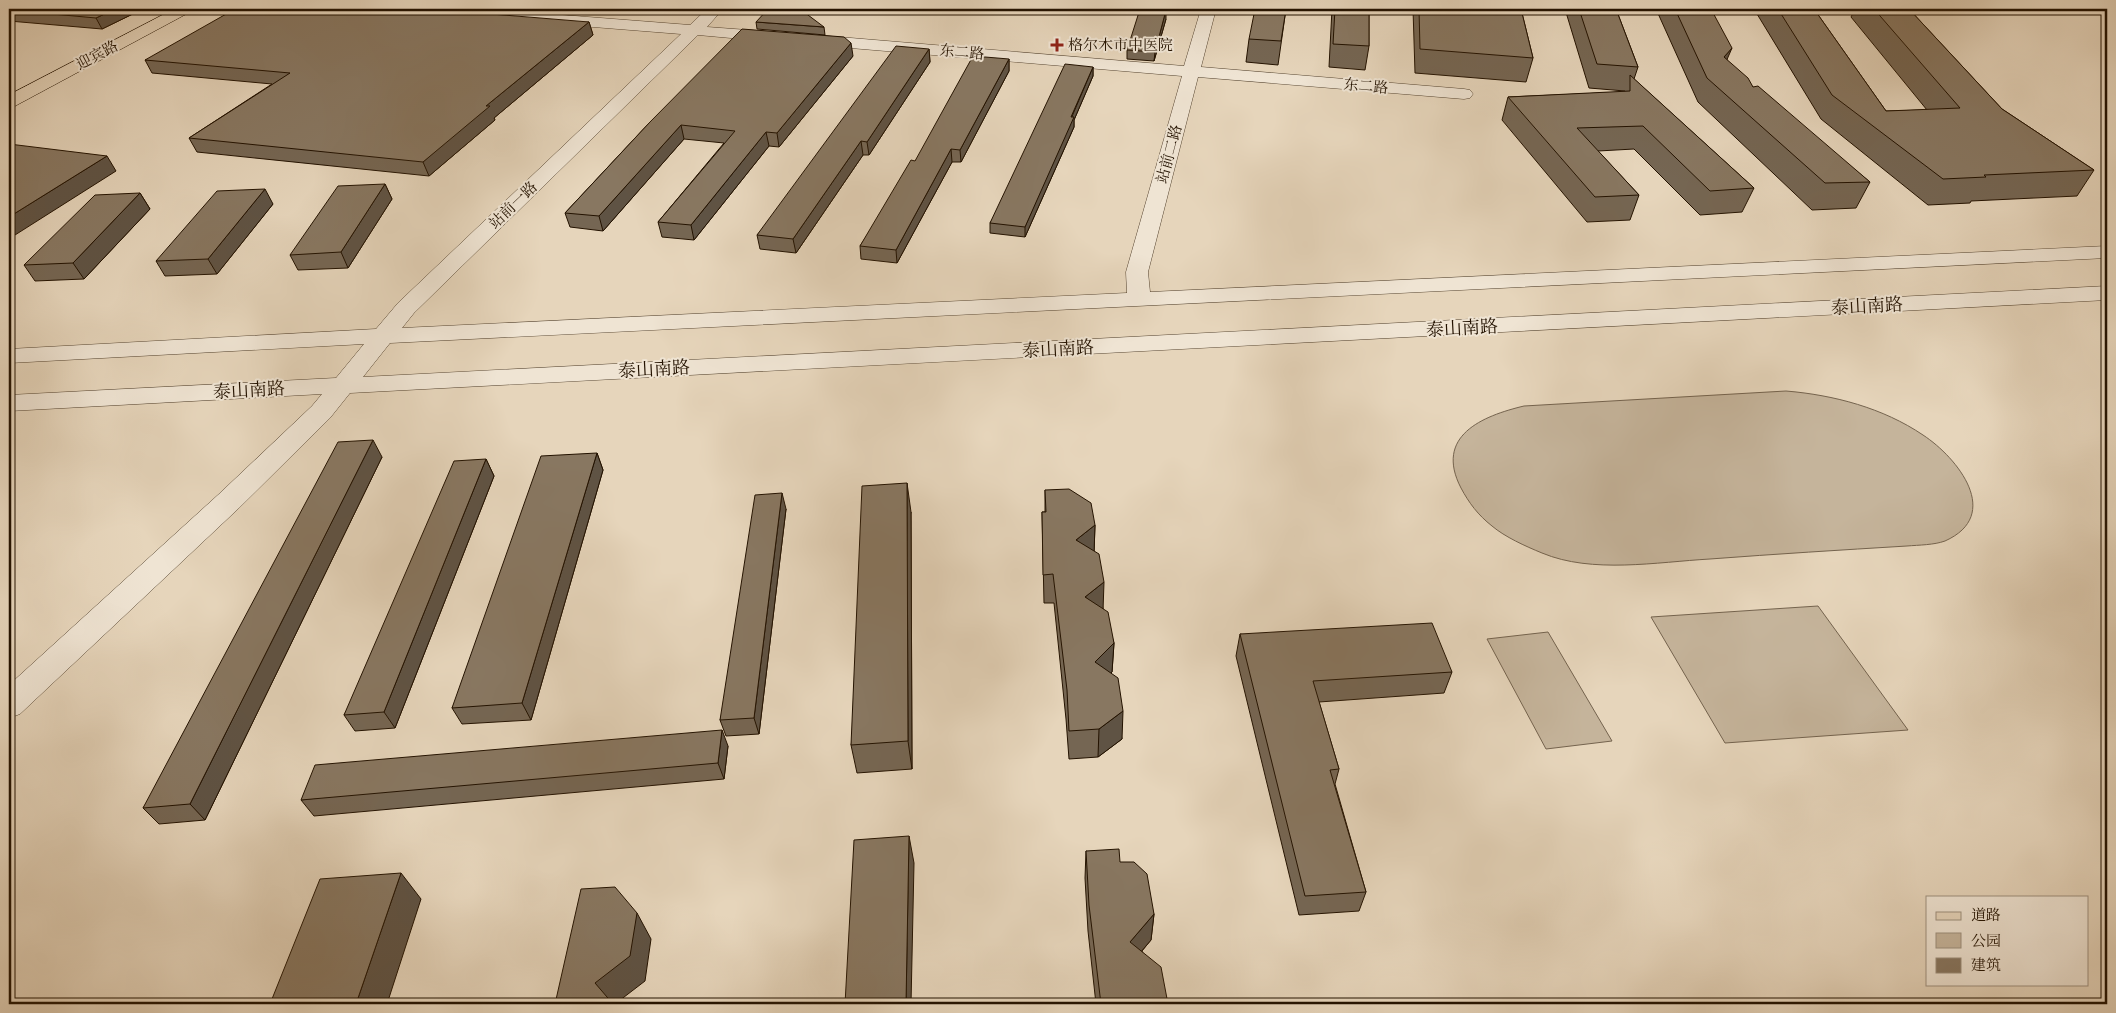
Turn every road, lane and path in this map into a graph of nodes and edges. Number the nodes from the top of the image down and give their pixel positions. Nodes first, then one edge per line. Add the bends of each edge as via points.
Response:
1 (185, 9) edge
2 (430, 9) edge
3 (716, 9) edge
4 (1208, 9) edge
5 (694, 30) junction
6 (1191, 71) junction
7 (1464, 94) dead end
8 (9, 102) edge
9 (2107, 252) edge
10 (2107, 293) edge
11 (1139, 299) junction
12 (382, 336) junction
13 (9, 356) edge
14 (345, 384) junction
15 (9, 403) edge
16 (9, 705) edge

1 - 8 main road, 迎宾路
2 - 5 street, 东二路
3 - 5 street, 站前一路
4 - 6 street, 站前二路
5 - 6 street, 东二路
5 - 12 street, 站前一路 via 406,308
6 - 7 street, 东二路
6 - 11 street, 站前二路 via 1137,272
9 - 11 street
10 - 14 street, 泰山南路 via 1150,345
11 - 12 street
12 - 13 street
12 - 14 street, 站前一路
14 - 15 street, 泰山南路
14 - 16 street, 站前一路 via 321,412 229,501

